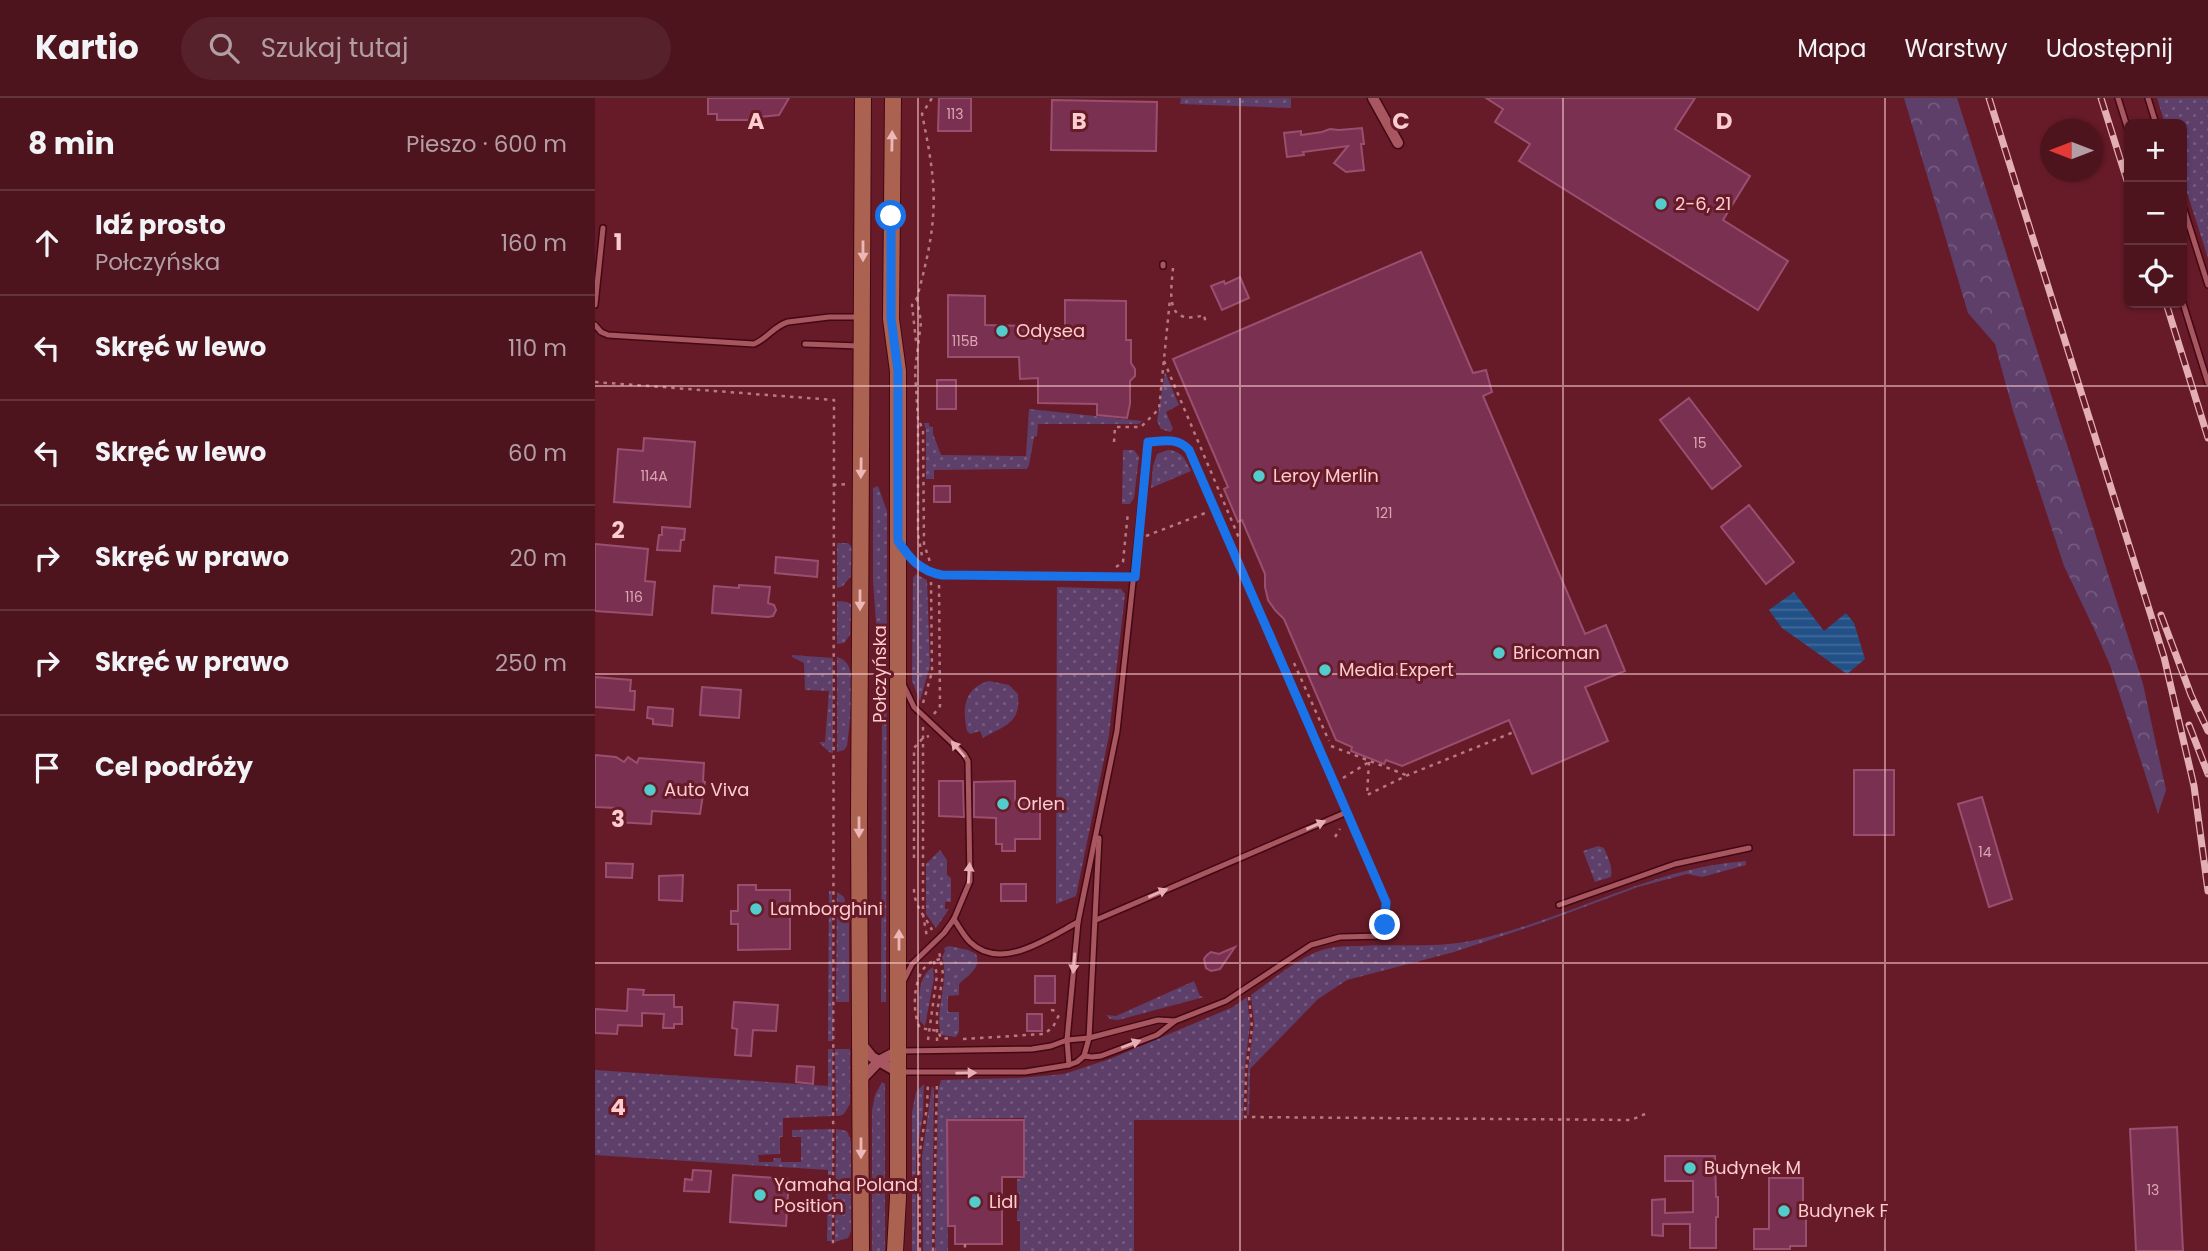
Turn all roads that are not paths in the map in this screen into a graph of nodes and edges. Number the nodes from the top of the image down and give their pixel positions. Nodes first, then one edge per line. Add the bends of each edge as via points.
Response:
1 (863, 98) edge
2 (893, 98) edge
3 (1373, 98) edge
4 (2118, 98) edge
5 (2148, 98) edge
6 (2125, 119) edge
7 (2155, 119) edge
8 (1398, 143) dead end
9 (2187, 219) edge
10 (603, 228) dead end
11 (2208, 285) edge
12 (595, 305) edge
13 (2185, 308) edge
14 (862, 317) junction
15 (595, 325) edge
16 (805, 344) dead end
17 (862, 345) junction
18 (2208, 383) edge
19 (898, 541) junction
20 (1135, 577) junction
21 (899, 675) junction
22 (1347, 812) junction
23 (1100, 821) junction
24 (1749, 848) dead end
25 (1559, 905) dead end
26 (954, 919) junction
27 (1095, 920) junction
28 (1077, 922) junction
29 (899, 990) junction
30 (1175, 1021) junction
31 (1089, 1038) junction
32 (1067, 1040) junction
33 (860, 1042) junction
34 (898, 1051) junction
35 (1084, 1056) junction
36 (879, 1061) junction
37 (1069, 1065) junction
38 (898, 1072) junction
39 (861, 1080) junction
40 (861, 1251) edge
41 (895, 1251) edge

1 -> 14 main road, Połczyńska
19 -> 2 main road, Połczyńska via 898,371 891,318
3 - 8 street
4 - 6 lane
5 - 7 lane
9 - 11 lane
10 - 12 lane
13 - 18 lane
14 - 15 lane via 782,323 754,344 608,335
14 - 17 main road, Połczyńska
16 - 17 lane
17 -> 33 main road, Połczyńska
19 - 20 lane via 916,564 942,575
19 - 21 main road, Połczyńska
20 - 22 lane via 1148,442 1171,440 1189,450
20 - 23 lane via 1117,731
26 -> 21 lane via 970,881 968,761 955,743 914,707
29 -> 21 main road, Połczyńska
27 -> 22 lane
22 - 30 lane via 1386,902 1383,936 1329,939 1311,945 1226,1001
23 - 27 lane
23 - 28 lane
24 - 25 lane via 1675,864
26 - 28 lane via 969,942 994,954 1026,949
26 - 29 lane via 912,964
27 - 31 lane
28 -> 32 lane
29 - 34 main road, Połczyńska
30 - 31 lane via 1158,1020
35 -> 30 lane via 1101,1056 1157,1035
31 - 32 lane
31 - 35 lane
32 - 34 lane via 1032,1049
32 - 37 lane
33 - 36 street
33 - 39 main road, Połczyńska
34 - 36 street
34 - 38 main road, Połczyńska
35 - 37 lane
36 - 38 street
36 - 39 street
38 -> 37 lane via 1025,1072
38 - 41 main road, Połczyńska
39 -> 40 main road, Połczyńska

